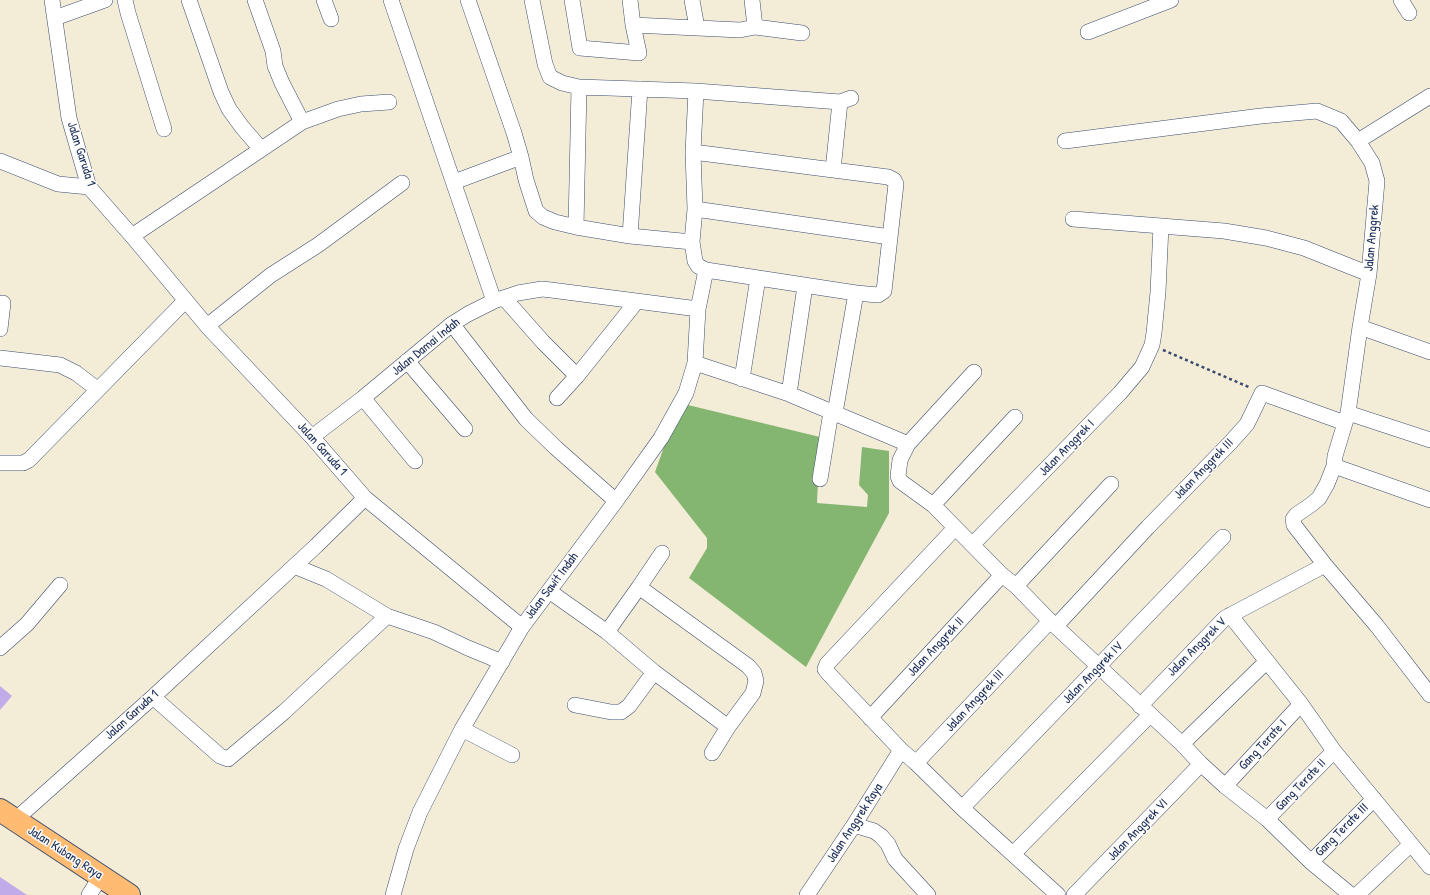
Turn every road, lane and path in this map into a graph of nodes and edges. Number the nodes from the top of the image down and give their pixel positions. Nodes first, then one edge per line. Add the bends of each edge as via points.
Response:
1 (52, 0) edge
2 (105, 0) edge
3 (125, 0) edge
4 (189, 0) edge
5 (255, 0) edge
6 (324, 0) edge
7 (391, 0) edge
8 (468, 0) edge
9 (532, 0) edge
10 (572, 0) edge
11 (630, 0) edge
12 (692, 0) edge
13 (752, 0) edge
14 (1171, 0) edge
15 (1401, 0) edge
16 (1409, 13) dead end
17 (55, 18) junction
18 (331, 19) dead end
19 (633, 25) junction
20 (755, 27) junction
21 (697, 28) junction
22 (1088, 32) dead end
23 (802, 33) dead end
24 (580, 87) junction
25 (640, 89) junction
26 (696, 91) junction
27 (1430, 96) edge
28 (389, 102) dead end
29 (302, 122) junction
30 (164, 129) dead end
31 (1065, 141) dead end
32 (1358, 141) junction
33 (261, 149) junction
34 (693, 152) junction
35 (522, 157) junction
36 (0, 161) edge
37 (833, 170) junction
38 (454, 182) junction
39 (402, 183) dead end
40 (89, 187) junction
41 (695, 209) junction
42 (1073, 219) dead end
43 (1161, 226) junction
44 (576, 227) junction
45 (132, 236) junction
46 (630, 236) junction
47 (890, 237) junction
48 (692, 242) junction
49 (706, 270) junction
50 (1369, 274) junction
51 (758, 278) junction
52 (805, 286) junction
53 (856, 293) junction
54 (500, 300) junction
55 (185, 301) junction
56 (637, 301) junction
57 (3, 303) dead end
58 (698, 309) junction
59 (452, 324) junction
60 (207, 326) junction
61 (1360, 328) junction
62 (0, 329) edge
63 (1152, 345) junction
64 (1430, 352) edge
65 (0, 358) edge
66 (407, 361) junction
67 (695, 363) junction
68 (974, 372) dead end
69 (577, 376) junction
70 (742, 379) junction
71 (97, 389) junction
72 (1262, 393) junction
73 (788, 394) junction
74 (363, 398) junction
75 (557, 398) dead end
76 (833, 413) junction
77 (1015, 417) dead end
78 (1346, 418) junction
79 (465, 429) dead end
80 (312, 437) junction
81 (1430, 440) edge
82 (901, 441) junction
83 (415, 461) dead end
84 (0, 463) edge
85 (1334, 466) junction
86 (820, 479) dead end
87 (1111, 484) dead end
88 (365, 498) junction
89 (1430, 500) edge
90 (616, 501) junction
91 (933, 505) junction
92 (955, 528) junction
93 (1223, 537) dead end
94 (973, 544) junction
95 (662, 552) dead end
96 (1325, 565) junction
97 (294, 566) junction
98 (1002, 576) junction
99 (60, 585) dead end
100 (639, 586) junction
101 (1016, 586) junction
102 (548, 591) junction
103 (1230, 614) junction
104 (387, 616) junction
105 (1053, 624) junction
106 (522, 627) junction
107 (607, 632) junction
108 (0, 648) edge
109 (502, 662) junction
110 (1267, 662) junction
111 (1098, 667) junction
112 (654, 672) junction
113 (1430, 695) edge
114 (153, 697) junction
115 (1301, 704) junction
116 (575, 705) dead end
117 (1145, 710) junction
118 (870, 718) junction
119 (728, 727) junction
120 (462, 729) junction
121 (1182, 744) junction
122 (901, 750) junction
123 (1334, 751) junction
124 (712, 753) dead end
125 (512, 756) dead end
126 (916, 762) junction
127 (1201, 764) junction
128 (1225, 786) junction
129 (1374, 799) junction
130 (962, 808) junction
131 (7, 815) edge
132 (1267, 819) junction
133 (854, 825) junction
134 (1412, 844) junction
135 (1013, 854) junction
136 (1311, 862) junction
137 (1430, 867) edge
138 (101, 876) junction
139 (89, 895) edge
140 (129, 895) edge
141 (393, 895) edge
142 (807, 895) edge
143 (928, 895) edge
144 (1058, 895) edge
145 (1074, 895) edge
146 (1351, 895) edge
147 (1357, 895) edge

1 - 17 street, Jalan Garuda 1
2 - 17 street
3 - 30 street
4 - 33 street via 220,92 229,109
5 - 29 street via 273,51 274,66
6 - 18 street
7 - 38 street
8 - 35 street
9 - 24 street via 550,77
10 - 19 street via 580,48 639,53
11 - 19 street
12 - 21 street
13 - 20 street
14 - 22 street
15 - 16 street
17 - 40 street, Jalan Garuda 1 via 69,118
19 - 21 street
20 - 21 street via 740,30
20 - 23 street
24 - 25 street
24 - 44 street
25 - 26 street
25 - 46 street
26 - 34 street
26 - 37 street via 845,100
27 - 32 street
28 - 29 street via 338,109
29 - 33 street
31 - 32 street, Jalan Anggrek via 1261,116 1317,112 1341,121
32 - 50 street, Jalan Anggrek via 1372,162 1377,181
33 - 45 street
34 - 37 street
34 - 41 street
35 - 38 street
35 - 44 street via 536,211 555,222
36 - 40 street via 58,184
37 - 47 street via 894,180 896,184
38 - 54 street
39 - 60 street via 318,245 271,275
40 - 45 street, Jalan Garuda 1
41 - 47 street
41 - 48 street
42 - 43 street
43 - 50 street via 1224,231 1266,238 1304,248
43 - 63 street, Jalan Anggrek I
44 - 46 street
45 - 55 street, Jalan Garuda 1
46 - 48 street
47 - 53 street via 884,291 878,295
48 - 49 street via 695,261
49 - 51 street
49 - 58 street, Jalan Sawit Indah
50 - 61 street, Jalan Anggrek
51 - 52 street
51 - 70 street
52 - 53 street
52 - 73 street
53 - 76 street
54 - 56 street, Jalan Damai Indah via 518,293 542,289
54 - 59 street, Jalan Damai Indah
54 - 69 street
55 - 60 street, Jalan Garuda 1
55 - 71 street
56 - 58 street, Jalan Damai Indah
56 - 69 street
57 - 62 street
58 - 67 street, Jalan Sawit Indah
59 - 66 street, Jalan Damai Indah
59 - 90 street via 526,419
60 - 80 street, Jalan Garuda 1
61 - 64 street
61 - 78 street, Jalan Anggrek
63 - 72 path
63 - 94 street, Jalan Anggrek I via 1142,367 1120,393
65 - 71 street via 60,365
66 - 74 street, Jalan Damai Indah
66 - 79 street
67 - 70 street
67 - 90 street, Jalan Sawit Indah via 686,393 662,438
68 - 82 street
69 - 75 street
70 - 73 street
71 - 84 street via 29,460 23,463
72 - 78 street
72 - 105 street, Jalan Anggrek III via 1247,424 1232,442
73 - 76 street
74 - 80 street, Jalan Damai Indah
74 - 83 street
76 - 82 street
76 - 86 street
77 - 91 street
78 - 81 street
78 - 85 street, Jalan Anggrek via 1334,456
80 - 88 street, Jalan Garuda 1
82 - 91 street via 900,481
85 - 89 street
85 - 96 street, Jalan Anggrek via 1319,498 1293,519 1294,525
87 - 101 street
88 - 97 street, Jalan Garuda 1
88 - 106 street
90 - 102 street, Jalan Sawit Indah
91 - 92 street
92 - 94 street
92 - 118 street via 827,664 825,669 828,673
93 - 111 street, Jalan Anggrek IV
94 - 98 street
95 - 100 street
96 - 103 street, Jalan Anggrek V
96 - 113 street via 1377,626
97 - 104 street via 326,579
97 - 114 street, Jalan Garuda 1
98 - 101 street
98 - 118 street, Jalan Anggrek II
99 - 108 street via 27,624
100 - 107 street
100 - 119 street via 754,673 756,681 753,693
101 - 105 street
102 - 106 street, Jalan Sawit Indah
102 - 107 street
103 - 110 street
103 - 117 street, Jalan Anggrek V
104 - 109 street via 434,632
104 - 114 street via 284,712 228,759 220,756
105 - 111 street
105 - 126 street, Jalan Anggrek III
106 - 109 street, Jalan Sawit Indah
107 - 112 street
109 - 120 street, Jalan Sawit Indah
110 - 115 street
110 - 121 street
111 - 117 street
111 - 130 street, Jalan Anggrek IV
112 - 116 street via 629,706 621,712
112 - 119 street
114 - 131 street, Jalan Garuda 1
115 - 123 street
115 - 128 street, Gang Terate I
117 - 121 street
117 - 135 street, Jalan Anggrek V
118 - 122 street
119 - 124 street
120 - 125 street
120 - 141 street, Jalan Sawit Indah via 420,812
121 - 127 street
122 - 126 street
122 - 133 street, Jalan Anggrek Raya
123 - 129 street
123 - 132 street, Gang Terate II
126 - 130 street
127 - 128 street
127 - 145 street, Jalan Anggrek VI
128 - 132 street
129 - 134 street
129 - 136 street, Gang Terate III
130 - 135 street
131 - 138 highway, Jalan Kubang Raya
132 - 136 street
133 - 142 street, Jalan Anggrek Raya
133 - 143 street via 881,836 895,859
134 - 137 street
134 - 147 street
135 - 144 street
136 - 146 street
138 - 139 street
138 - 140 highway, Jalan Kubang Raya

